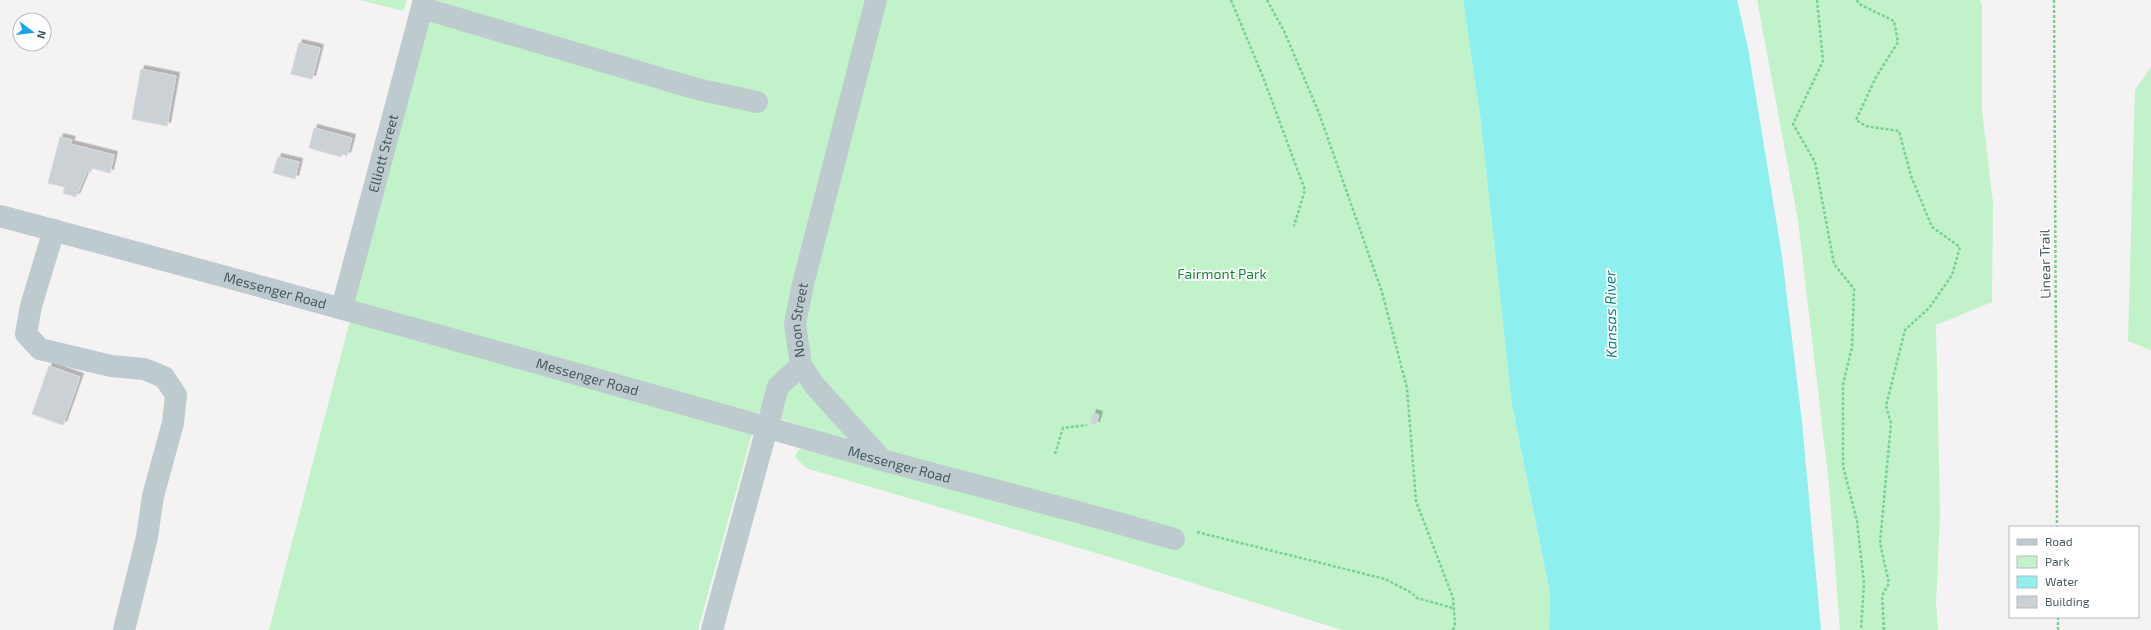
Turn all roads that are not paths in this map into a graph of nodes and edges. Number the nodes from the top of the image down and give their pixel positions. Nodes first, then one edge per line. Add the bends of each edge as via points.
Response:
1 (876, 0) edge
2 (423, 4) edge
3 (757, 102) dead end
4 (0, 216) edge
5 (54, 230) junction
6 (342, 308) junction
7 (801, 365) junction
8 (766, 426) junction
9 (882, 460) junction
10 (1174, 539) dead end
11 (124, 630) edge
12 (712, 630) edge

1 - 7 street, Noon Street via 803,284 795,324
2 - 3 street via 697,89
2 - 6 street, Elliott Street
4 - 5 street, Messenger Road
5 - 6 street, Messenger Road
5 - 11 street via 31,306 26,334 40,349 111,366 144,369 164,377 176,395 173,423 153,496 147,537
6 - 8 street, Messenger Road
7 - 8 street, Noon Street via 778,387
7 - 9 street via 815,386
8 - 9 street, Messenger Road
8 - 12 street, Noon Street
9 - 10 street, Messenger Road

